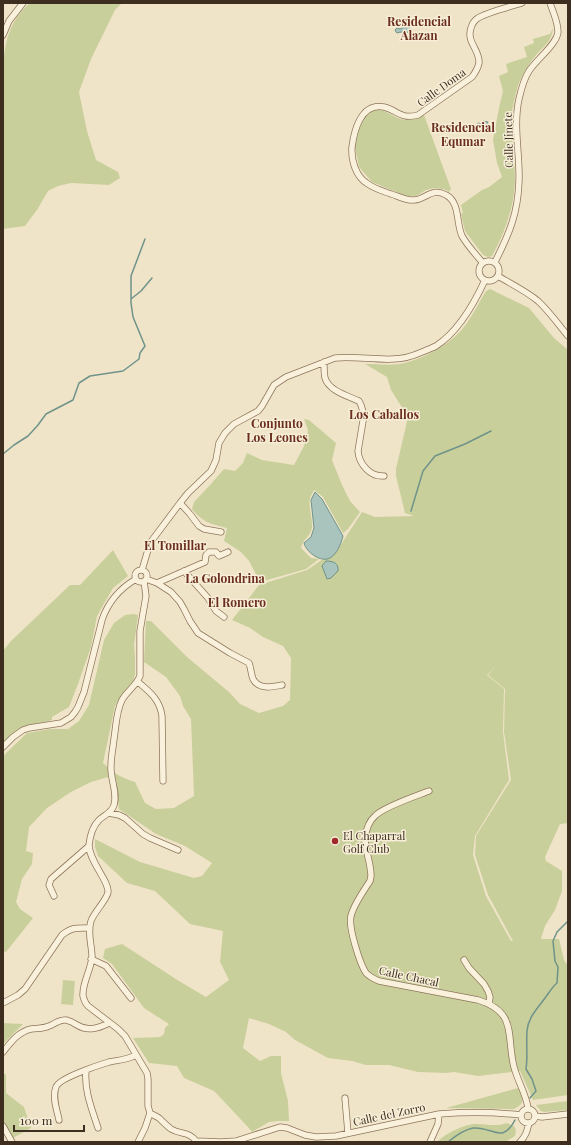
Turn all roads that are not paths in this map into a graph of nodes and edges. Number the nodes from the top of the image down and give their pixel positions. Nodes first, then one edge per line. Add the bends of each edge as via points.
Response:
1 (23, 3) edge
2 (522, 3) edge
3 (550, 3) edge
4 (3, 35) edge
5 (495, 262) junction
6 (483, 263) junction
7 (498, 276) junction
8 (485, 280) junction
9 (568, 336) edge
10 (324, 362) junction
11 (384, 476) dead end
12 (180, 503) junction
13 (221, 532) dead end
14 (228, 552) dead end
15 (142, 570) junction
16 (184, 571) junction
17 (136, 579) junction
18 (145, 580) junction
19 (157, 584) junction
20 (224, 617) dead end
21 (138, 682) junction
22 (282, 685) dead end
23 (3, 748) edge
24 (163, 781) dead end
25 (429, 791) dead end
26 (109, 813) junction
27 (89, 846) junction
28 (178, 850) dead end
29 (54, 896) dead end
30 (89, 928) junction
31 (92, 959) junction
32 (464, 960) dead end
33 (131, 998) dead end
34 (3, 1003) edge
35 (489, 1004) junction
36 (109, 1022) junction
37 (3, 1052) edge
38 (136, 1055) junction
39 (86, 1070) junction
40 (345, 1098) dead end
41 (528, 1108) junction
42 (150, 1113) junction
43 (439, 1114) junction
44 (568, 1114) edge
45 (521, 1115) junction
46 (536, 1116) junction
47 (59, 1120) dead end
48 (529, 1123) junction
49 (3, 1126) edge
50 (98, 1128) dead end
51 (348, 1133) junction
52 (336, 1139) edge
53 (12, 1142) edge
54 (138, 1142) edge
55 (197, 1142) edge
56 (430, 1142) edge
57 (520, 1142) edge

1 - 4 street via 9,21
2 - 6 street, Calle Doma via 484,15 473,24 471,42 479,62 472,77 418,115 405,116 378,106 371,108 362,116 352,144 354,166 369,185 407,200 421,198 429,193 446,194 456,206 458,226 463,237
3 - 5 street, Calle Jinete via 557,25 557,37 529,71 519,99 516,127 518,201 513,221
5 - 6 street via 488,260
5 - 7 street via 500,270
6 - 8 street via 479,272
7 - 8 street via 494,280
7 - 9 street via 537,300
8 - 10 street via 456,329 436,346 410,357 376,360 342,357
10 - 11 street via 325,379 328,384 362,405 364,415 358,452 361,463 370,472
10 - 12 street via 279,381 258,411 234,424 222,438 211,471
12 - 13 street via 199,526
12 - 15 street via 150,542
14 - 16 street via 219,556 214,551 209,552 205,562
15 - 17 street via 136,572
15 - 18 street via 146,574
16 - 19 street
16 - 20 street via 216,611
17 - 18 street via 140,582
17 - 23 street via 117,594 106,609 84,692 75,712 61,723 23,730
18 - 19 street
18 - 21 street via 146,596 140,631
19 - 22 street via 171,592 180,602 198,633 249,663 257,684 262,687
21 - 24 street via 154,696 161,709
21 - 26 street via 125,695 119,708 110,768 115,801
25 - 35 street, Calle Chacal via 385,809 370,822 365,840 371,876 350,917 352,933 364,968 374,979
26 - 27 street via 94,826
26 - 28 street via 126,818 143,834
27 - 29 street via 51,879 49,885
27 - 30 street via 108,891
30 - 31 street
30 - 34 street via 74,928 62,935 25,989
31 - 33 street via 106,966
31 - 36 street via 83,997 88,1006
32 - 35 street via 488,991
35 - 41 street, Calle Chacal via 501,1012 508,1024 514,1068
36 - 37 street via 95,1029 86,1029 69,1020 58,1021 51,1026 24,1032
36 - 38 street via 125,1036
38 - 39 street
38 - 42 street via 147,1073
39 - 47 street via 57,1084 55,1097
39 - 50 street via 88,1096
40 - 51 street
41 - 45 street via 522,1111
41 - 46 street via 534,1111
42 - 54 street
42 - 55 street via 170,1129 189,1134
43 - 45 street, Calle del Zorro via 472,1112
43 - 51 street, Calle del Zorro
43 - 56 street via 438,1124
44 - 46 street
45 - 48 street via 523,1122
46 - 48 street
48 - 57 street via 527,1133
49 - 53 street
51 - 52 street, Calle del Zorro
52 - 55 street, Calle del Zorro via 305,1135 280,1127 236,1141

